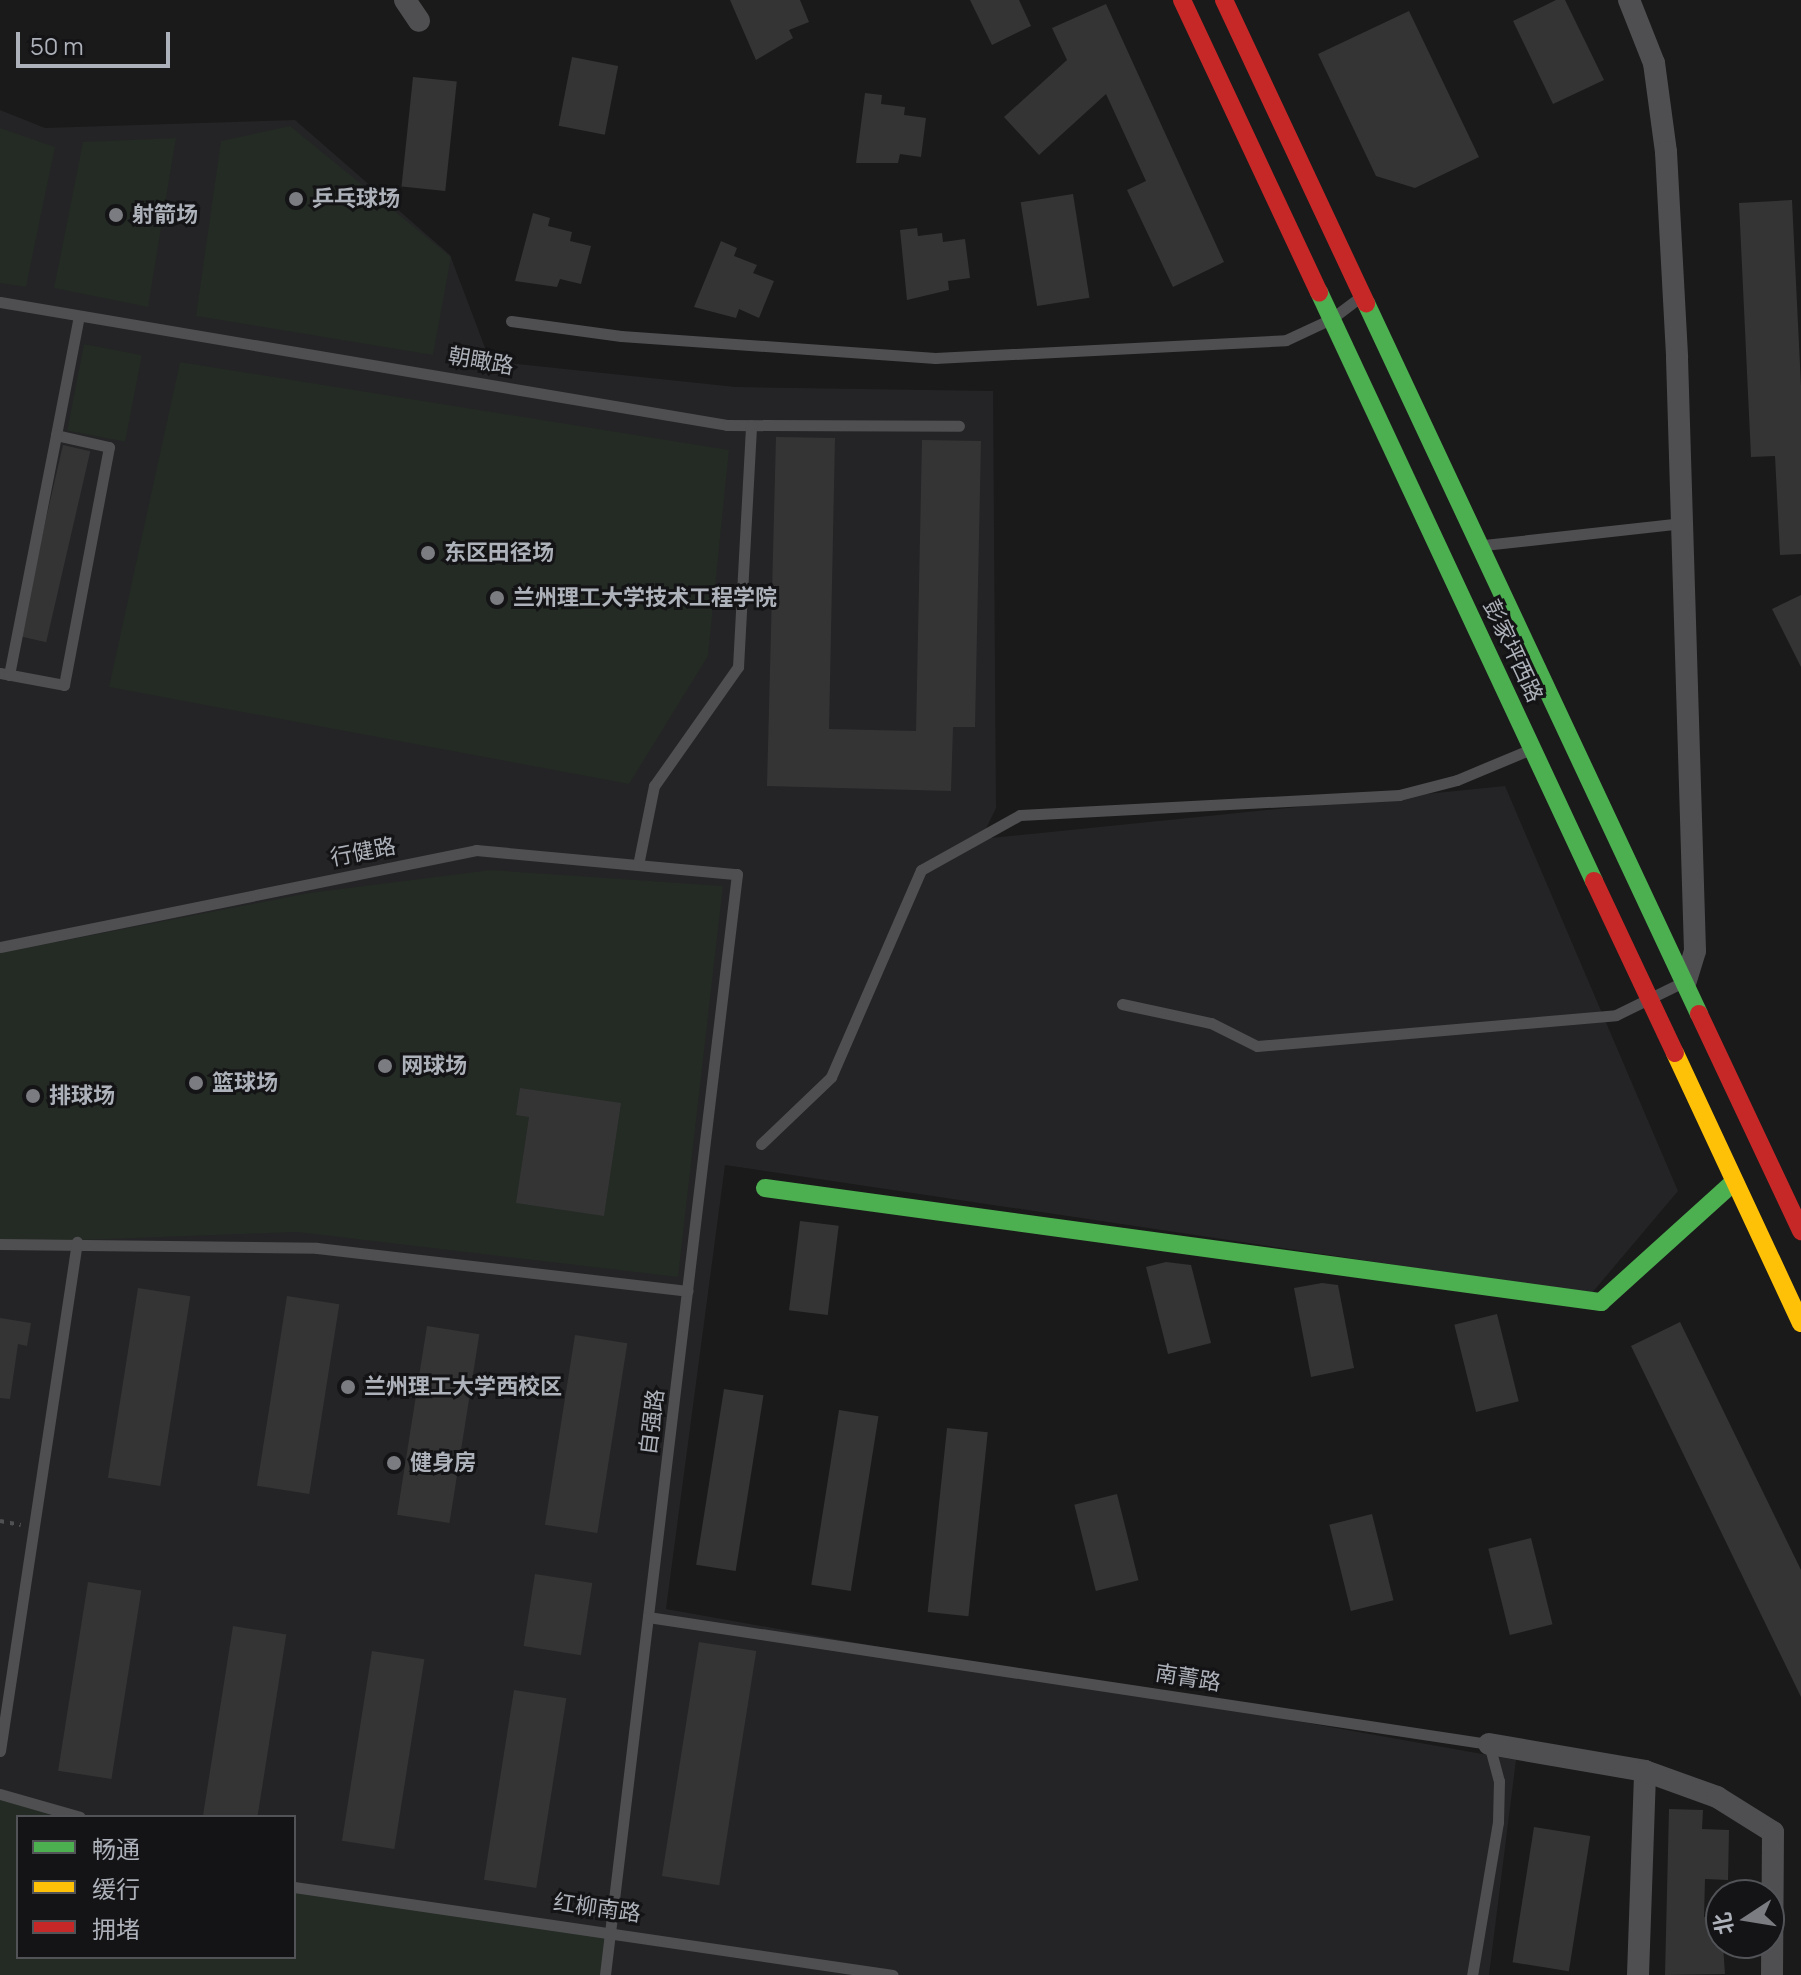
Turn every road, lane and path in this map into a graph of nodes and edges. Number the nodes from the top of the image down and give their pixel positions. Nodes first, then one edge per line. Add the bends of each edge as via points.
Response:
1 (405, 0) edge
2 (1182, 0) edge
3 (1224, 0) edge
4 (1629, 0) edge
5 (419, 21) dead end
6 (1362, 295) junction
7 (0, 302) edge
8 (79, 316) junction
9 (1331, 319) junction
10 (511, 321) dead end
11 (751, 425) junction
12 (959, 426) dead end
13 (56, 435) junction
14 (1683, 523) junction
15 (1480, 545) junction
16 (5, 674) edge
17 (1532, 749) junction
18 (638, 865) junction
19 (737, 874) joint
20 (0, 947) edge
21 (1686, 981) junction
22 (1649, 999) junction
23 (1122, 1004) dead end
24 (761, 1144) dead end
25 (1734, 1182) junction
26 (765, 1188) dead end
27 (1801, 1231) edge
28 (77, 1242) junction
29 (0, 1244) edge
30 (688, 1291) junction
31 (1801, 1323) edge
32 (648, 1617) junction
33 (1489, 1744) junction
34 (0, 1751) edge
35 (1645, 1771) junction
36 (0, 1794) edge
37 (73, 1815) edge
38 (296, 1887) edge
39 (611, 1930) junction
40 (605, 1975) edge
41 (893, 1975) edge
42 (1472, 1975) edge
43 (1638, 1975) edge
44 (1772, 1975) edge

1 - 5 street
2 - 9 main road, 彭家坪西路
3 - 6 main road, 彭家坪西路
4 - 14 street via 1654,63 1666,152
6 - 9 lane
6 - 15 main road, 彭家坪西路
7 - 8 lane, 朝瞰路
8 - 11 lane, 朝瞰路
8 - 13 lane
9 - 10 lane via 1286,340 935,358 621,336
9 - 17 main road, 彭家坪西路
11 - 12 lane, 朝瞰路
11 - 18 lane via 738,667 654,786
13 - 16 lane
13 - 16 lane via 109,447 64,685
14 - 15 lane
14 - 21 street via 1695,951
15 - 21 main road, 彭家坪西路
17 - 22 main road, 彭家坪西路
17 - 24 lane via 1457,780 1399,795 1020,815 921,870 831,1077
18 - 19 lane, 行健路
18 - 20 lane, 行健路 via 476,850
19 - 30 lane, 自强路
21 - 22 lane
21 - 27 main road, 彭家坪西路 via 1785,1183
22 - 23 lane via 1616,1015 1257,1046 1211,1023
22 - 25 main road, 彭家坪西路
25 - 26 main road via 1601,1302
25 - 31 main road, 彭家坪西路
28 - 29 lane
28 - 30 lane via 317,1248
28 - 34 lane
30 - 32 lane, 自强路
32 - 33 lane, 南菁路
32 - 39 lane, 自强路
33 - 35 street
33 - 42 lane via 1499,1781 1498,1822
35 - 43 street
35 - 44 street via 1717,1797 1773,1832
36 - 37 lane
38 - 39 lane, 红柳南路
39 - 40 lane, 自强路
39 - 41 lane, 红柳南路

